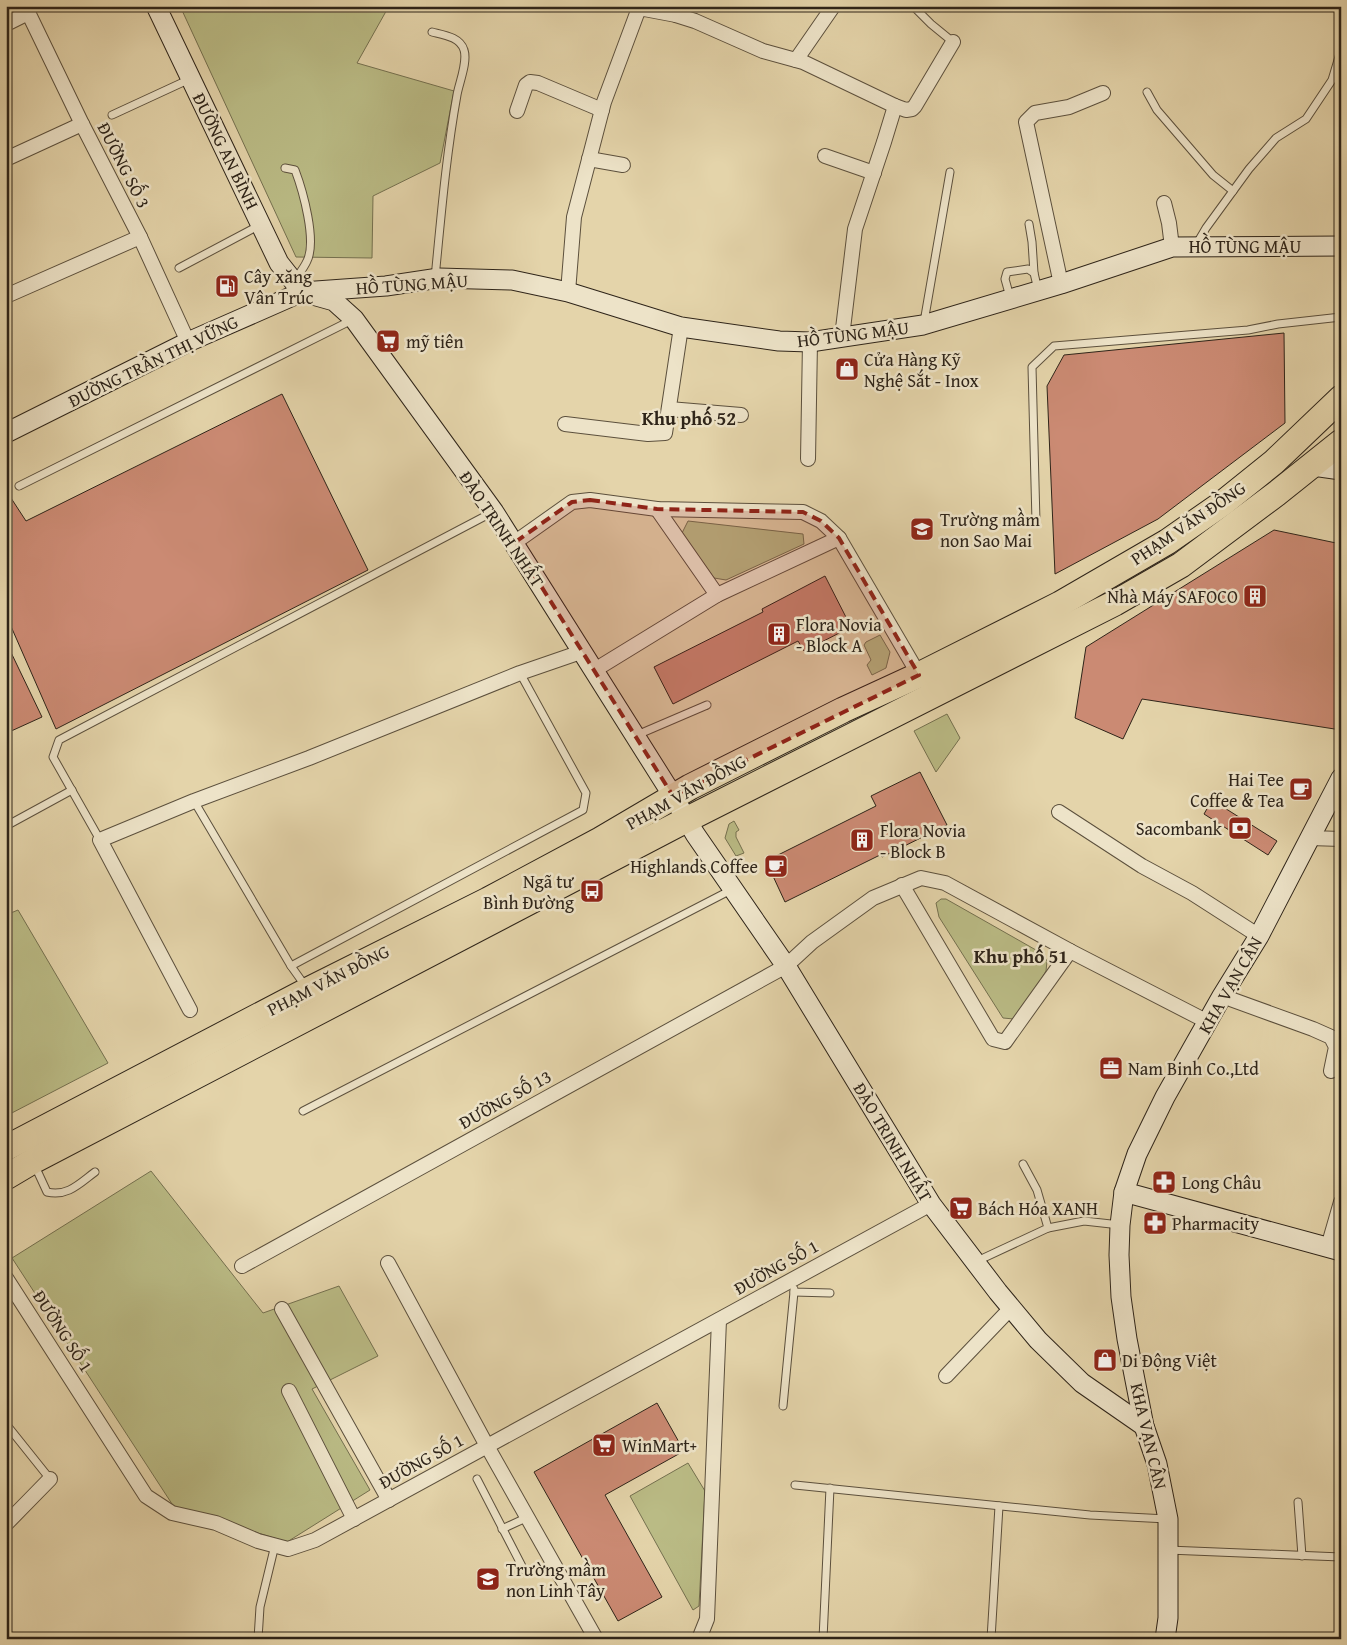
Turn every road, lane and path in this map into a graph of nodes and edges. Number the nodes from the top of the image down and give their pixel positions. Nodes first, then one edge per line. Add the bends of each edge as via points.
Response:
1 (156, 6) edge
2 (913, 6) edge
3 (637, 7) edge
4 (832, 8) dead end
5 (26, 10) edge
6 (679, 11) edge
7 (6, 24) edge
8 (432, 32) dead end
9 (953, 42) joint
10 (1341, 50) edge
11 (796, 60) junction
12 (191, 78) junction
13 (1147, 92) dead end
14 (1103, 93) dead end
15 (894, 106) junction
16 (602, 110) junction
17 (517, 111) dead end
18 (112, 115) dead end
19 (82, 124) junction
20 (825, 156) dead end
21 (6, 159) edge
22 (590, 159) junction
23 (622, 165) dead end
24 (285, 168) dead end
25 (950, 172) dead end
26 (874, 173) junction
27 (1233, 191) junction
28 (1164, 203) dead end
29 (261, 224) junction
30 (1029, 224) dead end
31 (140, 237) junction
32 (1195, 246) junction
33 (1341, 246) edge
34 (1172, 247) junction
35 (178, 268) dead end
36 (435, 279) junction
37 (1036, 282) junction
38 (1061, 284) junction
39 (297, 287) junction
40 (568, 292) junction
41 (6, 296) edge
42 (1010, 298) junction
43 (1341, 316) edge
44 (354, 319) junction
45 (924, 325) junction
46 (681, 326) junction
47 (842, 337) junction
48 (188, 342) junction
49 (810, 342) junction
50 (1341, 398) edge
51 (669, 409) junction
52 (741, 415) dead end
53 (566, 424) dead end
54 (6, 433) edge
55 (1341, 442) edge
56 (808, 459) dead end
57 (1313, 466) junction
58 (1341, 470) edge
59 (18, 486) dead end
60 (657, 509) junction
61 (494, 512) junction
62 (1036, 522) dead end
63 (839, 538) junction
64 (514, 543) junction
65 (717, 595) junction
66 (581, 652) junction
67 (593, 671) junction
68 (520, 673) junction
69 (919, 675) junction
70 (707, 705) dead end
71 (634, 736) junction
72 (1341, 778) edge
73 (72, 790) junction
74 (673, 796) junction
75 (194, 801) junction
76 (1059, 812) dead end
77 (686, 820) junction
78 (6, 826) edge
79 (1310, 838) junction
80 (100, 840) junction
81 (1341, 840) edge
82 (902, 885) junction
83 (734, 889) junction
84 (1259, 936) junction
85 (1070, 951) junction
86 (290, 966) junction
87 (786, 966) junction
88 (308, 990) junction
89 (1222, 996) junction
90 (190, 1010) dead end
91 (1208, 1022) junction
92 (1331, 1071) dead end
93 (303, 1111) dead end
94 (6, 1148) edge
95 (33, 1161) junction
96 (1023, 1164) dead end
97 (96, 1172) dead end
98 (6, 1178) edge
99 (1124, 1192) junction
100 (1341, 1202) edge
101 (931, 1204) junction
102 (1120, 1225) junction
103 (1048, 1228) junction
104 (1334, 1249) edge
105 (975, 1262) junction
106 (388, 1263) dead end
107 (242, 1266) dead end
108 (6, 1278) edge
109 (795, 1285) junction
110 (830, 1293) dead end
111 (1011, 1308) junction
112 (282, 1309) dead end
113 (719, 1320) junction
114 (946, 1376) dead end
115 (289, 1391) dead end
116 (783, 1406) dead end
117 (6, 1424) edge
118 (1144, 1426) junction
119 (487, 1446) junction
120 (50, 1479) joint
121 (477, 1479) dead end
122 (795, 1485) dead end
123 (830, 1488) junction
124 (388, 1500) junction
125 (1298, 1502) dead end
126 (999, 1506) junction
127 (528, 1517) junction
128 (354, 1519) junction
129 (1168, 1519) junction
130 (6, 1524) edge
131 (502, 1529) junction
132 (275, 1545) junction
133 (1168, 1550) junction
134 (1302, 1556) junction
135 (1341, 1557) edge
136 (524, 1570) dead end
137 (258, 1639) edge
138 (596, 1639) edge
139 (699, 1639) edge
140 (823, 1639) edge
141 (991, 1639) edge
142 (1165, 1639) edge

1 - 12 street, ĐƯỜNG AN BÌNH
2 - 9 lane
3 - 6 street
3 - 16 street
4 - 11 street
5 - 7 street
5 - 19 street, ĐƯỜNG SỐ 3
6 - 11 street via 763,51
8 - 36 lane via 451,36 464,50 444,188
9 - 15 street via 915,106 906,110
10 - 27 lane via 1332,80 1306,118 1276,138
11 - 15 street
12 - 18 lane
12 - 29 street, ĐƯỜNG AN BÌNH
13 - 27 lane via 1157,110 1213,174
14 - 38 street via 1069,107 1035,113 1026,122
15 - 26 street
16 - 17 street via 530,82
16 - 22 street
19 - 21 street
19 - 31 street, ĐƯỜNG SỐ 3
20 - 26 street
22 - 23 street
22 - 40 street via 574,217
24 - 39 lane via 295,170 310,225 310,251
25 - 45 lane
26 - 47 street via 855,229
27 - 32 lane
28 - 34 street
29 - 35 lane
29 - 39 street, ĐƯỜNG AN BÌNH via 278,262
30 - 37 lane
31 - 41 street
31 - 48 street, ĐƯỜNG SỐ 3
32 - 33 street, HỒ TÙNG MẬU
32 - 34 street, HỒ TÙNG MẬU
34 - 38 street, HỒ TÙNG MẬU
36 - 39 street, HỒ TÙNG MẬU via 386,286
36 - 40 street, HỒ TÙNG MẬU via 512,280
37 - 38 street, HỒ TÙNG MẬU
37 - 42 street, HỒ TÙNG MẬU
37 - 42 lane via 1028,269 1007,272 1005,279
39 - 44 street, ĐÀO TRINH NHẤT via 334,301
39 - 48 street, ĐƯỜNG TRẦN THỊ VỮNG
40 - 46 street, HỒ TÙNG MẬU
42 - 45 street, HỒ TÙNG MẬU
43 - 62 lane via 1248,330 1054,346 1032,367
44 - 59 lane
44 - 61 street, ĐÀO TRINH NHẤT
45 - 47 street, HỒ TÙNG MẬU
46 - 49 street, HỒ TÙNG MẬU via 779,341
46 - 51 street
47 - 49 street, HỒ TÙNG MẬU
48 - 54 street, ĐƯỜNG TRẦN THỊ VỮNG
49 - 56 street
50 - 69 highway, PHẠM VĂN ĐỒNG via 1274,462 1167,542 1060,604
51 - 52 street
51 - 53 street via 665,433 648,434
55 - 57 highway, PHẠM VĂN ĐỒNG
57 - 58 street
57 - 77 highway, PHẠM VĂN ĐỒNG via 1181,565 1115,603
60 - 63 street via 803,512 821,521
60 - 64 street via 590,500 572,502
60 - 65 street
61 - 64 street, ĐÀO TRINH NHẤT
61 - 73 lane via 59,740 53,757
63 - 65 street
63 - 69 street
64 - 66 street, ĐÀO TRINH NHẤT
65 - 67 street
66 - 67 street, ĐÀO TRINH NHẤT
66 - 68 street
67 - 71 street, ĐÀO TRINH NHẤT
68 - 75 street
68 - 86 lane via 586,793 583,810
69 - 74 highway, PHẠM VĂN ĐỒNG
70 - 71 lane
71 - 74 street, ĐÀO TRINH NHẤT
72 - 79 street, KHA VẠN CÂN
73 - 78 lane
73 - 80 lane
74 - 77 street, ĐÀO TRINH NHẤT
74 - 88 highway, PHẠM VĂN ĐỒNG via 600,840
75 - 80 street
75 - 86 lane
76 - 84 street
77 - 83 street, ĐÀO TRINH NHẤT
77 - 95 highway, PHẠM VĂN ĐỒNG
79 - 81 street
79 - 84 street, KHA VẠN CÂN
80 - 90 street
82 - 85 street, ĐƯỜNG SỐ 13 via 921,878 945,883
82 - 85 street via 993,1040 1005,1042
82 - 87 street, ĐƯỜNG SỐ 13 via 873,898 812,942
83 - 87 street, ĐÀO TRINH NHẤT
83 - 93 lane
84 - 89 street, KHA VẠN CÂN
85 - 91 street, ĐƯỜNG SỐ 13
86 - 88 lane
87 - 101 street, ĐÀO TRINH NHẤT
87 - 107 street, ĐƯỜNG SỐ 13
88 - 94 highway, PHẠM VĂN ĐỒNG
89 - 91 street, KHA VẠN CÂN
89 - 92 street via 1331,1038 1336,1047
91 - 99 street, KHA VẠN CÂN via 1165,1097 1137,1154
95 - 97 lane via 48,1192 57,1194 72,1190
95 - 98 highway, PHẠM VĂN ĐỒNG
96 - 103 lane via 1037,1190
99 - 102 street, KHA VẠN CÂN
99 - 104 street
100 - 104 street
101 - 105 street, ĐÀO TRINH NHẤT
101 - 109 street, ĐƯỜNG SỐ 1
102 - 103 lane via 1084,1221
102 - 118 street, KHA VẠN CÂN via 1121,1298
103 - 105 lane
105 - 111 street, ĐÀO TRINH NHẤT
106 - 119 street
108 - 132 street, ĐƯỜNG SỐ 1 via 146,1496 172,1513 216,1523
109 - 110 lane
109 - 113 street, ĐƯỜNG SỐ 1
109 - 116 lane
111 - 114 street
111 - 118 street, ĐÀO TRINH NHẤT via 1082,1383
112 - 124 street
113 - 119 street, ĐƯỜNG SỐ 1
113 - 139 street via 707,1619
115 - 128 street
117 - 120 lane
118 - 129 street, KHA VẠN CÂN via 1157,1464
119 - 124 street, ĐƯỜNG SỐ 1
119 - 127 street
120 - 130 street
121 - 131 lane
122 - 123 lane
123 - 126 lane
123 - 140 lane
124 - 128 street, ĐƯỜNG SỐ 1
125 - 134 lane
126 - 129 lane
126 - 141 lane
127 - 131 lane
127 - 138 street
128 - 132 street, ĐƯỜNG SỐ 1 via 315,1540 288,1549
129 - 133 street, KHA VẠN CÂN
131 - 136 lane
132 - 137 lane via 260,1607
133 - 134 lane
133 - 142 street, KHA VẠN CÂN
134 - 135 lane

